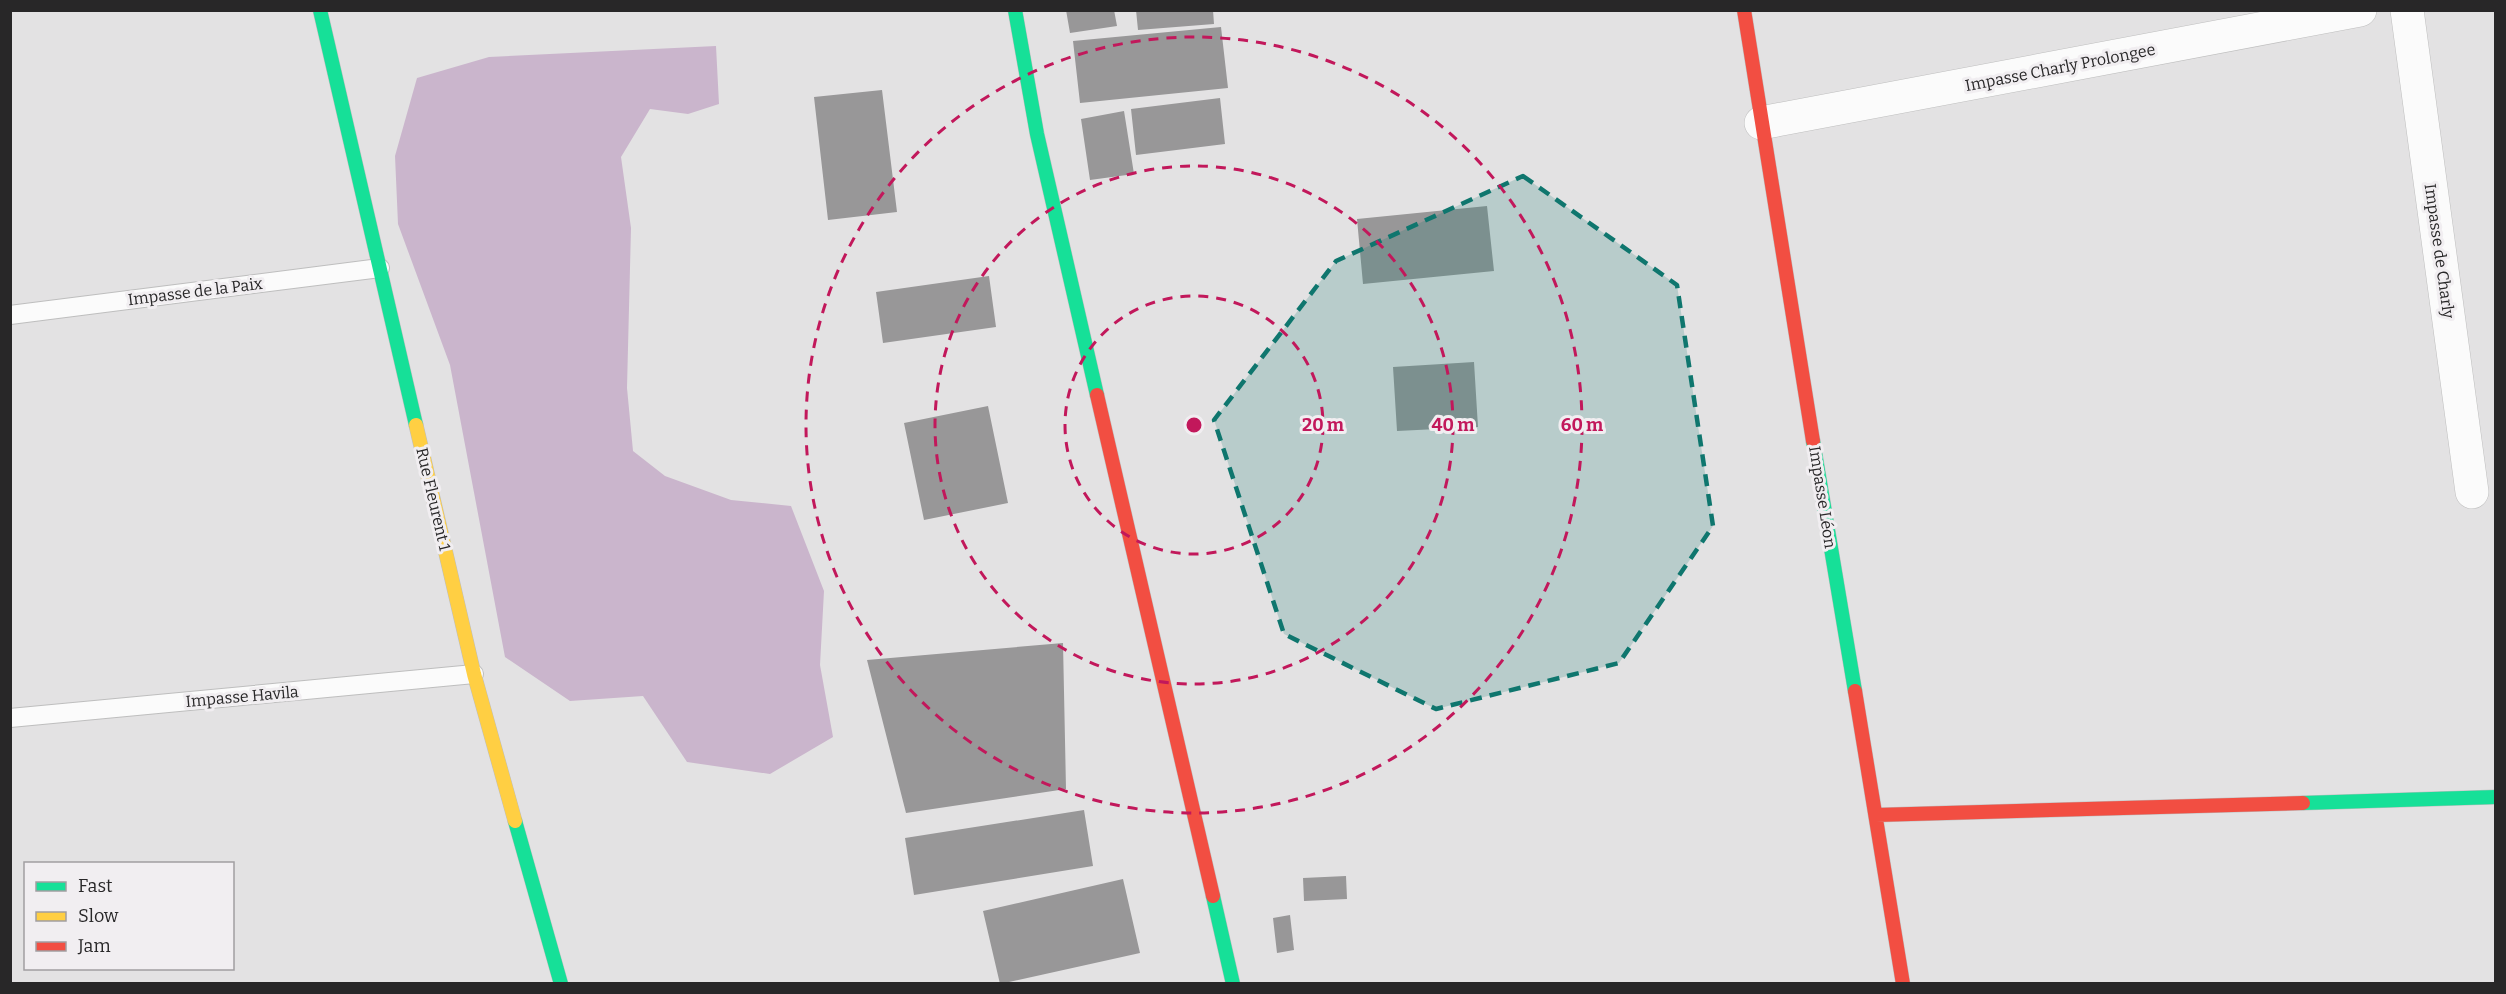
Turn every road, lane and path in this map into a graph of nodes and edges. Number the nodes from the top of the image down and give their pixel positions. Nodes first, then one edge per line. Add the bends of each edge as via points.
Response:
1 (320, 10) edge
2 (1015, 10) edge
3 (1744, 10) edge
4 (2360, 10) edge
5 (2407, 10) edge
6 (1761, 123) junction
7 (380, 268) junction
8 (10, 315) edge
9 (2472, 492) dead end
10 (474, 674) junction
11 (10, 718) edge
12 (2496, 797) edge
13 (1876, 816) junction
14 (561, 984) edge
15 (1233, 984) edge
16 (1903, 984) edge

1 - 7 street, Rue Fleurent 1
2 - 15 street via 1037,135
3 - 6 street, Impasse Léon
4 - 6 street, Impasse Charly Prolongee
5 - 9 street, Impasse de Charly
6 - 13 street, Impasse Léon
7 - 8 lane, Impasse de la Paix
7 - 10 street, Rue Fleurent 1
10 - 11 lane, Impasse Havila
10 - 14 street, Rue Fleurent 1
12 - 13 street
13 - 16 street, Impasse Léon

